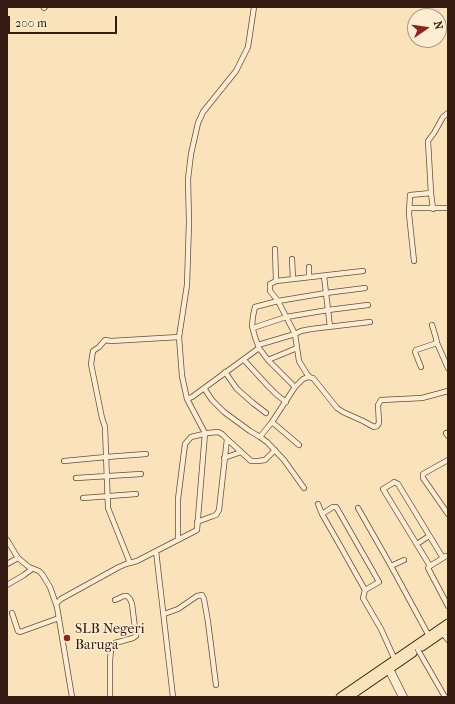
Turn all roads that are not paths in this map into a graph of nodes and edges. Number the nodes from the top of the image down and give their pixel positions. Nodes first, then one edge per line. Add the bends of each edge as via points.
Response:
1 (254, 7) edge
2 (448, 113) edge
3 (431, 193) junction
4 (410, 208) junction
5 (448, 208) edge
6 (433, 209) junction
7 (275, 249) dead end
8 (292, 258) dead end
9 (414, 262) dead end
10 (309, 267) dead end
11 (363, 271) dead end
12 (324, 276) junction
13 (309, 278) junction
14 (293, 279) junction
15 (276, 281) junction
16 (365, 288) dead end
17 (326, 293) junction
18 (278, 301) junction
19 (368, 305) dead end
20 (328, 310) junction
21 (286, 317) junction
22 (370, 322) dead end
23 (432, 325) dead end
24 (330, 327) junction
25 (253, 328) junction
26 (296, 334) junction
27 (180, 337) junction
28 (437, 343) junction
29 (259, 347) junction
30 (297, 348) junction
31 (244, 360) junction
32 (268, 360) junction
33 (421, 368) dead end
34 (448, 368) edge
35 (225, 372) junction
36 (310, 377) junction
37 (295, 387) junction
38 (204, 388) junction
39 (448, 391) edge
40 (187, 399) junction
41 (286, 402) junction
42 (266, 413) dead end
43 (272, 422) junction
44 (205, 433) junction
45 (260, 437) junction
46 (227, 440) junction
47 (299, 445) dead end
48 (275, 450) junction
49 (240, 452) junction
50 (146, 454) dead end
51 (106, 456) junction
52 (224, 458) junction
53 (448, 460) edge
54 (64, 461) dead end
55 (141, 474) dead end
56 (107, 476) junction
57 (76, 478) dead end
58 (304, 488) dead end
59 (136, 494) dead end
60 (107, 496) junction
61 (83, 498) dead end
62 (318, 504) dead end
63 (446, 506) edge
64 (358, 508) dead end
65 (322, 514) junction
66 (448, 514) edge
67 (197, 522) junction
68 (429, 536) junction
69 (7, 540) edge
70 (178, 540) junction
71 (417, 544) junction
72 (156, 551) junction
73 (448, 556) edge
74 (18, 558) junction
75 (442, 558) junction
76 (404, 560) dead end
77 (130, 563) junction
78 (7, 564) edge
79 (391, 566) junction
80 (430, 566) junction
81 (32, 569) junction
82 (7, 585) edge
83 (365, 590) junction
84 (115, 600) dead end
85 (56, 604) junction
86 (448, 606) edge
87 (12, 613) dead end
88 (164, 614) junction
89 (59, 618) junction
90 (448, 623) edge
91 (443, 631) edge
92 (429, 636) junction
93 (448, 640) edge
94 (418, 650) junction
95 (395, 660) junction
96 (389, 670) junction
97 (364, 683) junction
98 (216, 685) dead end
99 (352, 696) edge
100 (72, 697) edge
101 (110, 697) edge
102 (173, 697) edge
103 (340, 697) edge
104 (401, 697) edge
105 (405, 697) edge
106 (445, 697) edge

1 - 27 street via 248,47 236,71 203,112 192,148 188,172 187,285
2 - 3 street via 428,141
3 - 4 street via 410,195
3 - 6 street
4 - 6 street
4 - 9 street
5 - 6 street
7 - 15 street
8 - 14 street
10 - 13 street
11 - 12 street
12 - 13 street
12 - 17 street
13 - 14 street
14 - 15 street
15 - 18 street via 270,284 270,291
16 - 17 street
17 - 18 street
17 - 20 street
18 - 21 street
18 - 25 street via 255,307
19 - 20 street
20 - 21 street
20 - 24 street
21 - 25 street
21 - 26 street
22 - 24 street
23 - 28 street
24 - 26 street via 311,328
25 - 29 street
26 - 29 street
26 - 30 street
27 - 40 street via 182,376
27 - 51 street via 105,340 93,351 91,364 105,427
28 - 33 street via 416,350
28 - 34 street
29 - 31 street
29 - 32 street
30 - 32 street
30 - 36 street via 299,360
31 - 35 street
31 - 41 street
32 - 37 street
35 - 38 street
35 - 42 street via 237,389
36 - 37 street via 303,379
36 - 39 street via 337,408 374,427 379,423 378,405 382,399 422,398
37 - 41 street
38 - 40 street
38 - 45 street via 224,412
40 - 44 street
41 - 43 street
43 - 45 street
43 - 47 street
44 - 46 street via 218,432
44 - 67 street
44 - 70 street via 191,437 183,451 178,499
45 - 48 street
46 - 49 street
46 - 52 street
48 - 49 street via 265,460 258,461 251,461
48 - 58 street
49 - 52 street
50 - 51 street
51 - 54 street
51 - 56 street
52 - 67 street via 218,512
53 - 63 street via 423,474 423,478
55 - 56 street
56 - 57 street
56 - 60 street
59 - 60 street
60 - 61 street
60 - 77 street via 109,511
62 - 65 street
63 - 66 street
64 - 79 street
65 - 83 street
65 - 83 street via 336,507 361,550 379,582
67 - 70 street via 197,530
68 - 71 street
68 - 71 street via 398,484 394,482 383,489
68 - 75 street
69 - 74 street
70 - 72 street
71 - 80 street
72 - 77 street
72 - 88 street
73 - 75 street
74 - 78 street
74 - 81 street
75 - 80 street
76 - 79 street
77 - 85 street
79 - 92 street
80 - 86 street via 428,569
81 - 82 street
81 - 85 street via 45,577
83 - 95 street via 363,598
84 - 101 street via 124,596 130,599 136,636 115,643 111,650
85 - 89 street
87 - 89 street via 20,632
88 - 98 street via 202,595
88 - 102 street
89 - 100 street
90 - 91 highway
91 - 92 highway
91 - 93 street
91 - 94 highway
92 - 95 highway
94 - 96 highway
94 - 106 street
95 - 97 highway
96 - 97 highway
96 - 104 street
96 - 105 street
97 - 99 highway
97 - 103 highway

